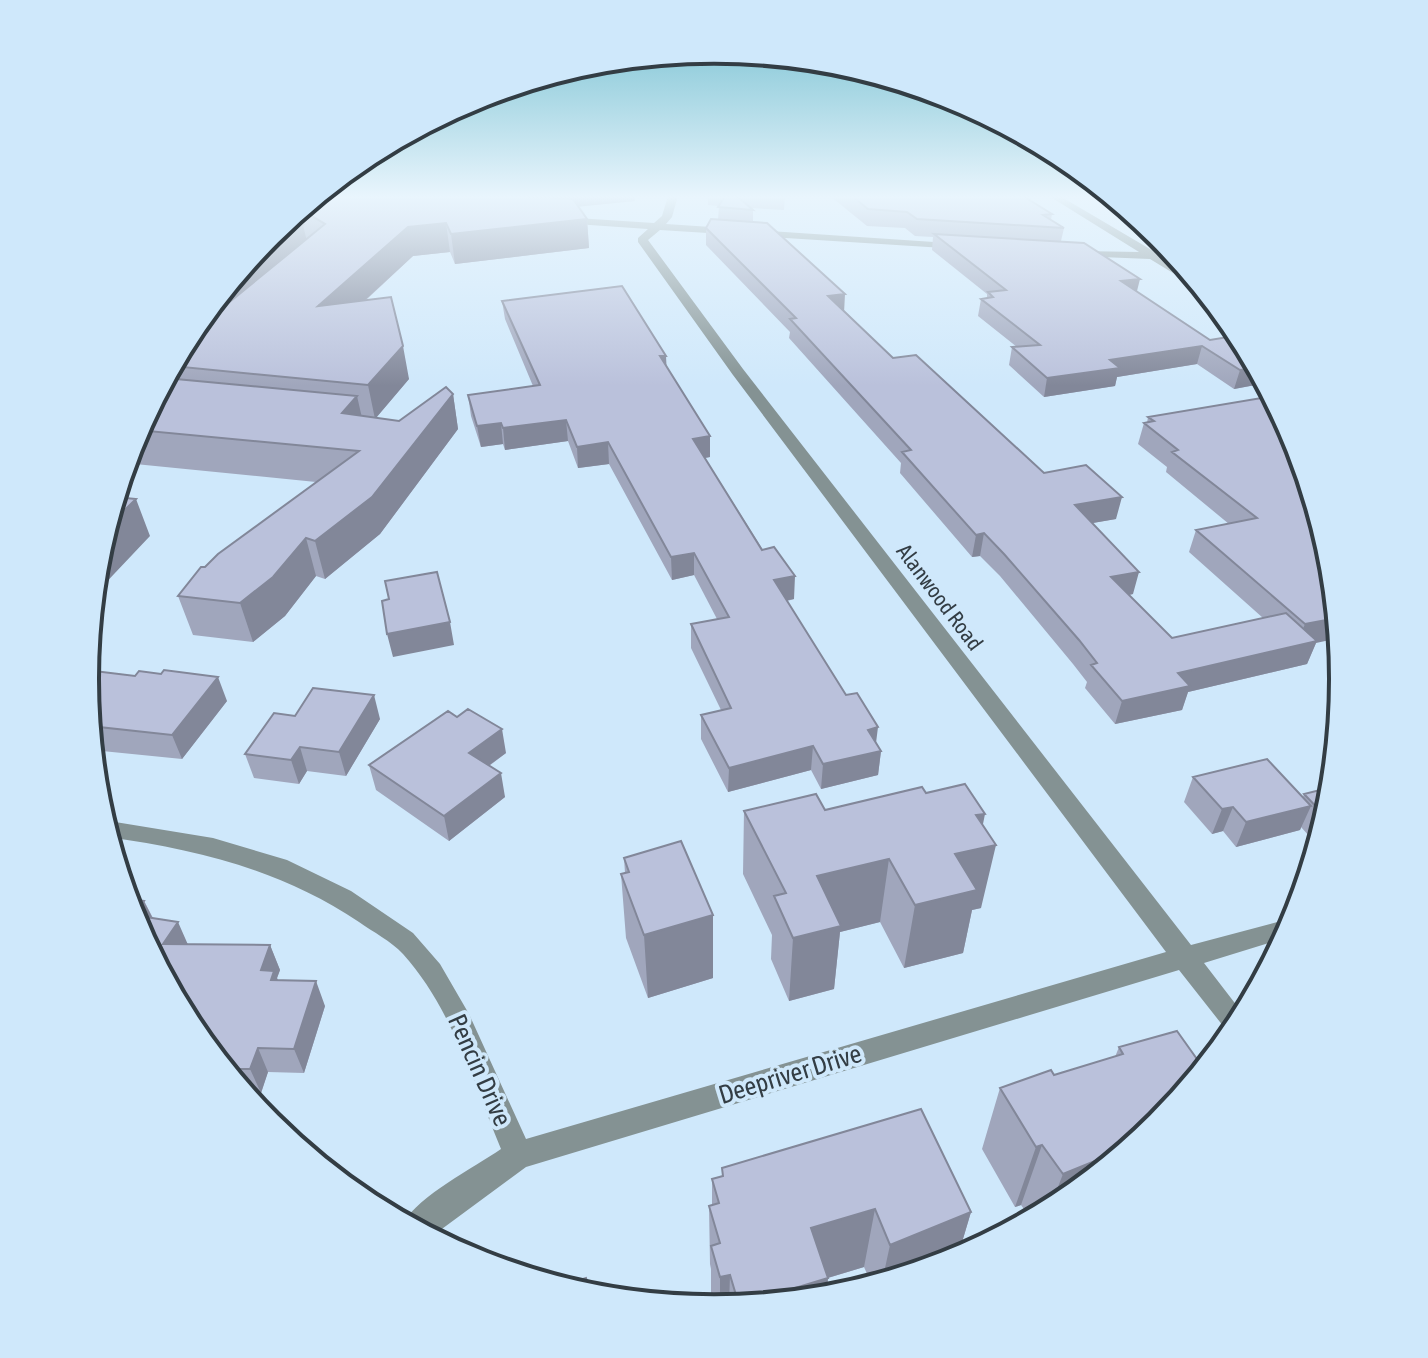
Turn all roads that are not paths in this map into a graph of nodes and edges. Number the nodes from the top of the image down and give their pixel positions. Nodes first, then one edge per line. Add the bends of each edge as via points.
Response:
1 (656, 259) edge
2 (118, 830) edge
3 (1275, 931) edge
4 (1184, 956) junction
5 (1229, 1015) edge
6 (518, 1155) junction
7 (424, 1222) edge

1 - 4 street, Alanwood Road
2 - 6 street, Pencin Drive via 258,856 338,893 411,946 461,1021
3 - 4 street, Deepriver Drive
4 - 5 street, Alanwood Road
4 - 6 street, Deepriver Drive
6 - 7 street, Deepriver Drive

